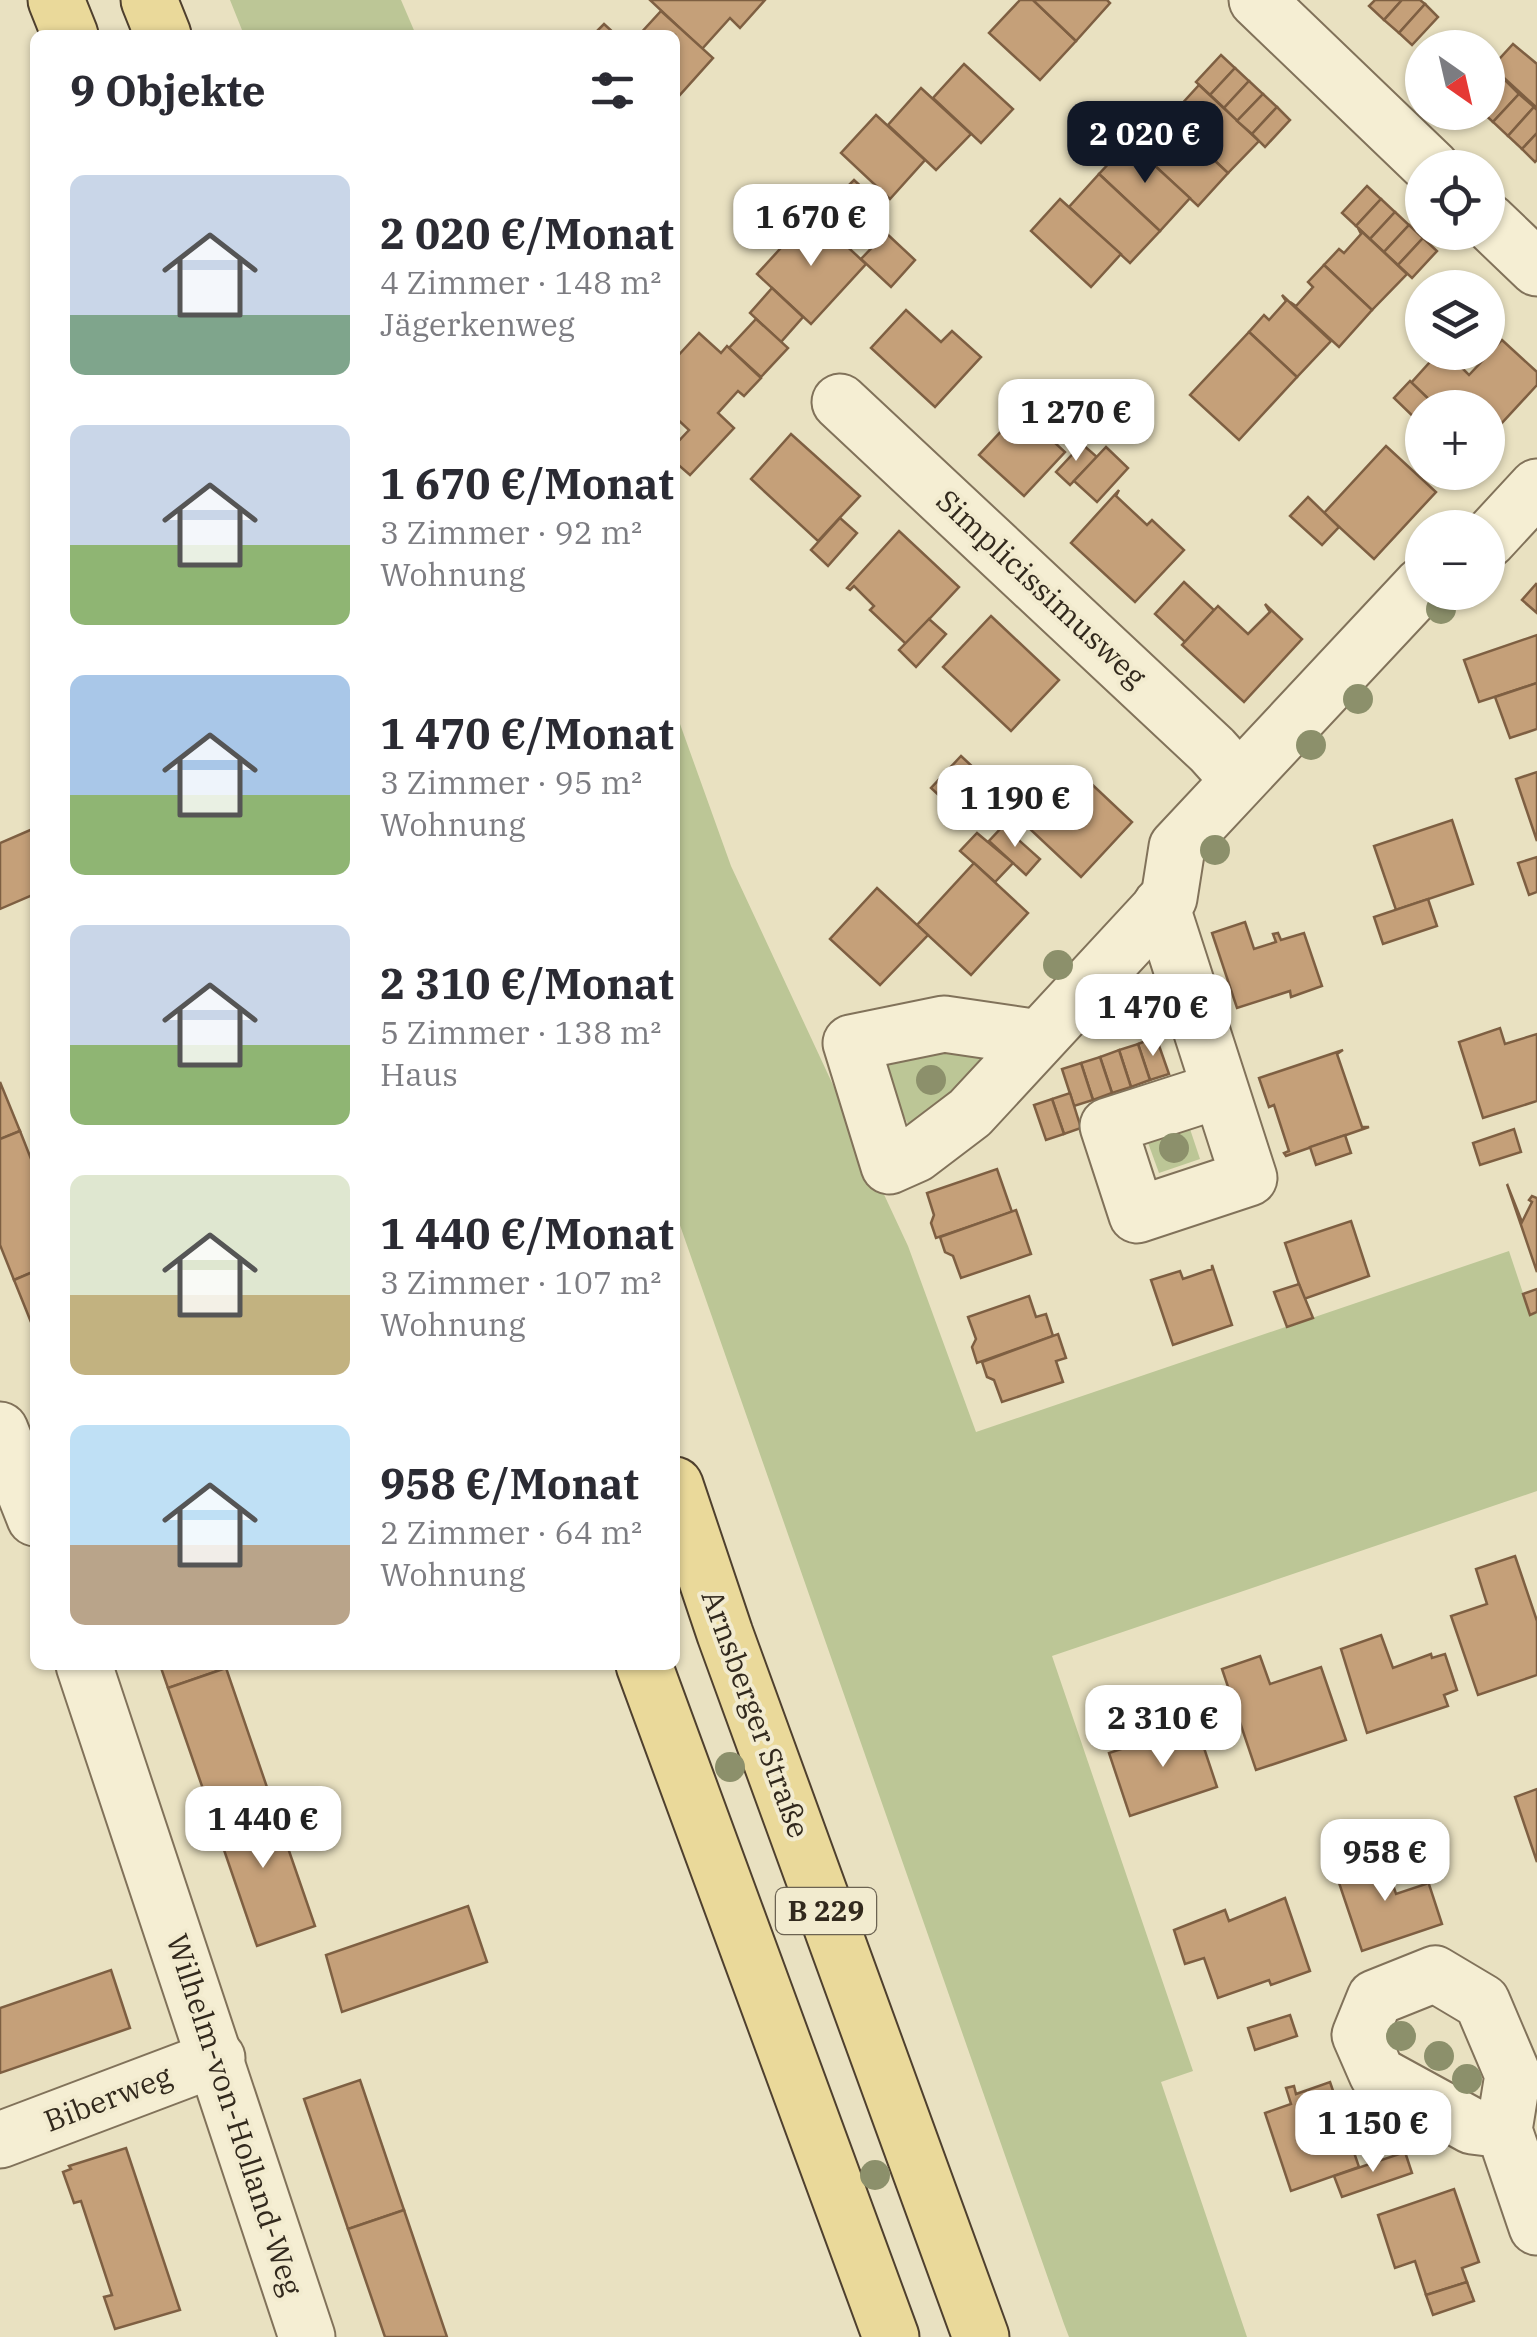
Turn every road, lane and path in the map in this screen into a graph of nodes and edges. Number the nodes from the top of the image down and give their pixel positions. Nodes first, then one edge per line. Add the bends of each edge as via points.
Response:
1 (56, 0) edge
2 (149, 0) edge
3 (1257, 0) edge
4 (68, 30) edge
5 (161, 30) edge
6 (1413, 150) edge
7 (1505, 237) edge
8 (1537, 268) edge
9 (840, 402) dead end
10 (1537, 487) edge
11 (1505, 522) edge
12 (1405, 604) edge
13 (1238, 779) junction
14 (1162, 905) junction
15 (1039, 1038) dead end
16 (1220, 1090) dead end
17 (0, 1430) edge
18 (680, 1500) edge
19 (23, 1519) edge
20 (86, 1670) edge
21 (646, 1670) edge
22 (216, 2058) junction
23 (1504, 2130) dead end
24 (0, 2140) edge
25 (1537, 2227) edge
26 (306, 2337) edge
27 (890, 2337) edge
28 (980, 2337) edge

1 - 4 main road
2 - 5 main road
3 - 6 street
7 - 8 street
9 - 13 street, Simplicissimusweg
10 - 11 street
12 - 13 street
13 - 14 street via 1177,847 1169,898
14 - 15 street
14 - 16 street
17 - 19 street
18 - 28 main road, Arnsberger Straße / B 229
20 - 22 street, Wilhelm-von-Holland-Weg
21 - 27 main road, B 229
22 - 24 street, Biberweg
22 - 26 street, Wilhelm-von-Holland-Weg
23 - 25 street

